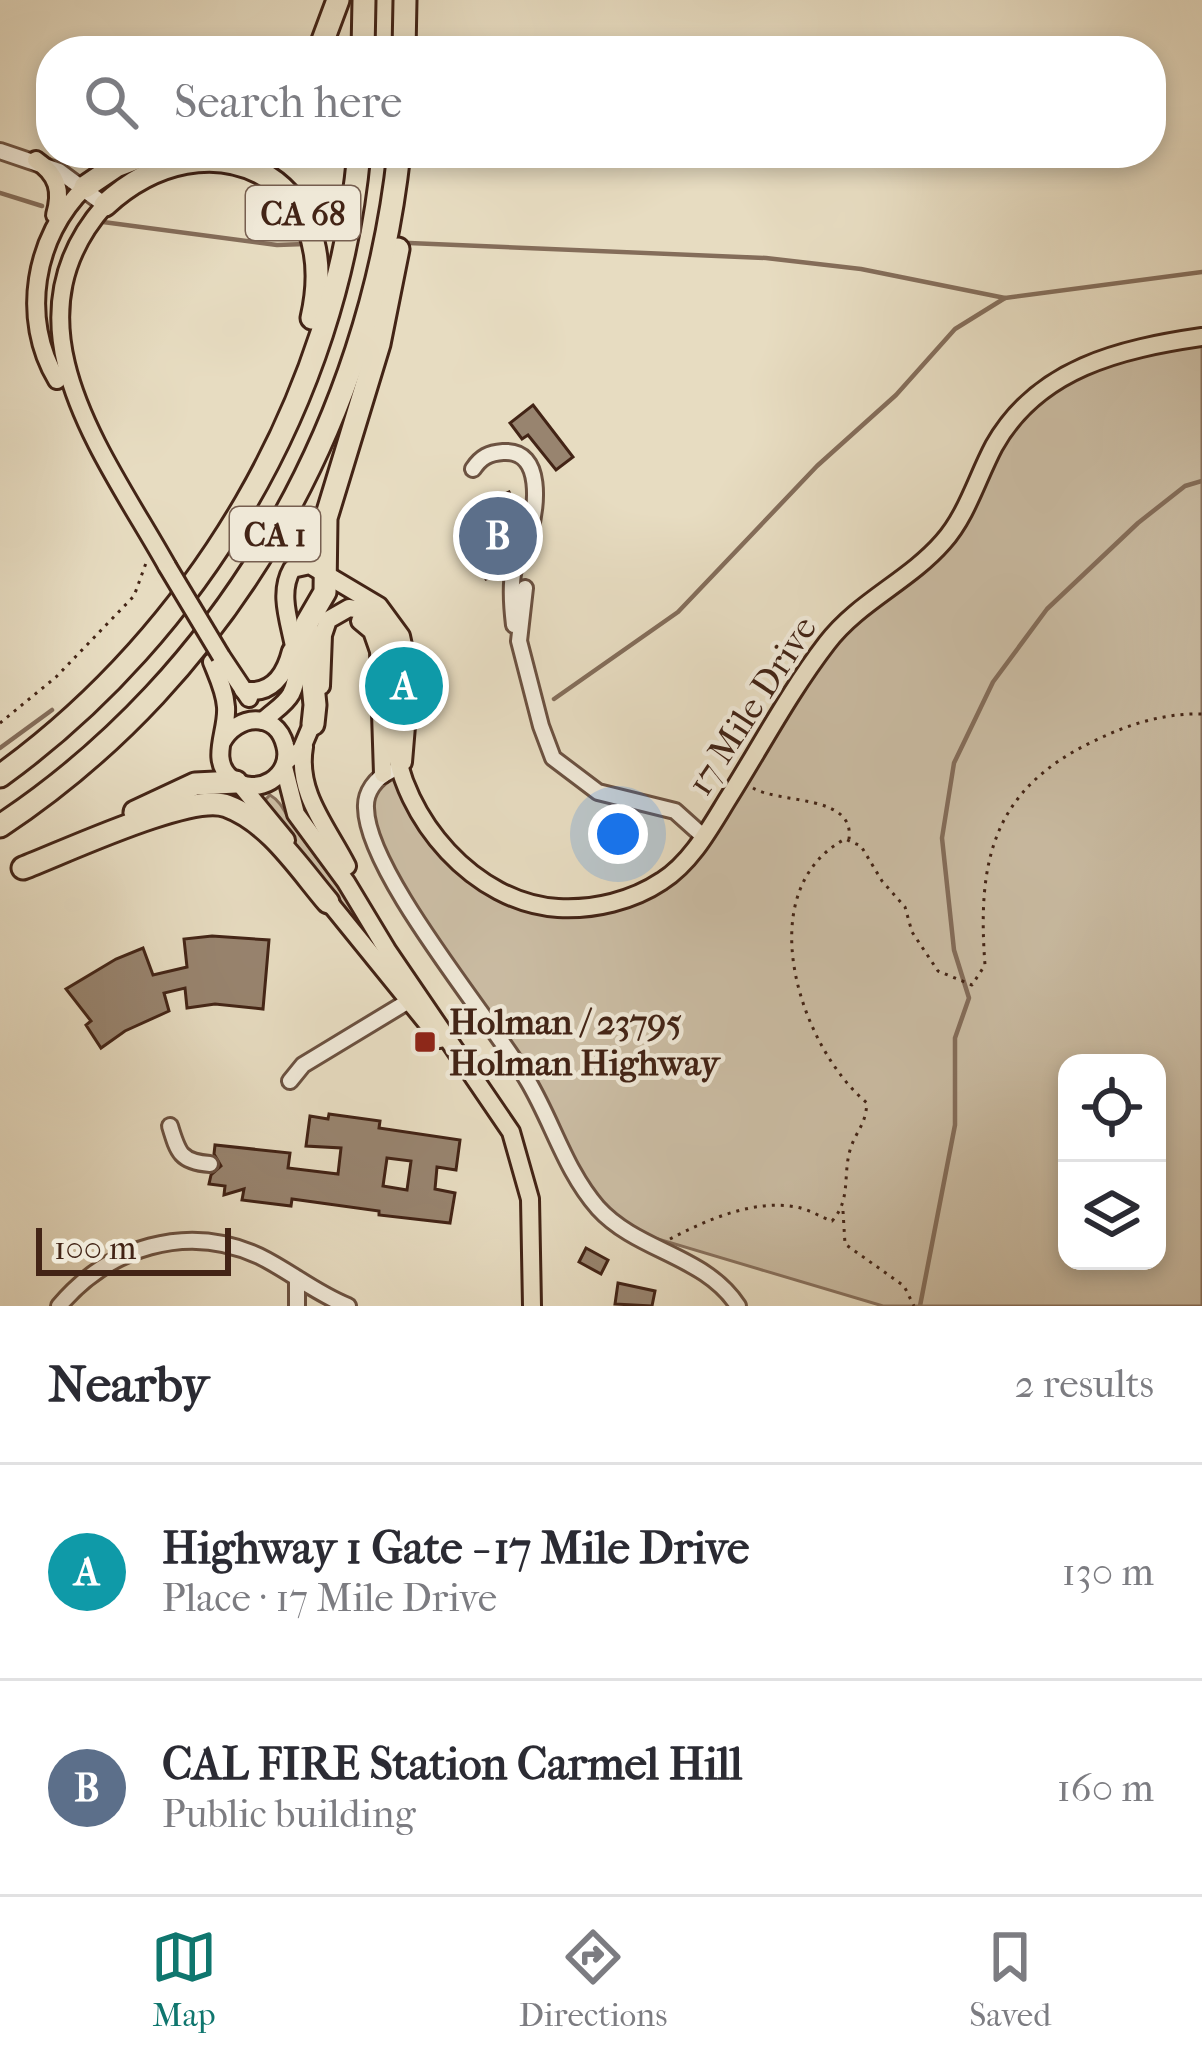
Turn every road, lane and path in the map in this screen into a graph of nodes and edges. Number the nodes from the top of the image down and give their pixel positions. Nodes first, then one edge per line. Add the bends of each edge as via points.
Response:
1 (338, 0) edge
2 (364, 0) edge
3 (405, 0) edge
4 (325, 36) edge
5 (363, 36) edge
6 (404, 36) edge
7 (0, 152) edge
8 (36, 160) edge
9 (46, 168) edge
10 (50, 168) edge
11 (113, 168) edge
12 (169, 168) edge
13 (248, 168) edge
14 (357, 168) edge
15 (397, 168) edge
16 (400, 168) edge
17 (85, 188) junction
18 (105, 205) junction
19 (47, 241) junction
20 (1202, 338) edge
21 (73, 399) junction
22 (281, 435) junction
23 (472, 469) dead end
24 (162, 558) junction
25 (327, 575) junction
26 (525, 588) dead end
27 (292, 638) junction
28 (519, 641) junction
29 (217, 659) junction
30 (243, 690) junction
31 (1202, 714) edge
32 (261, 720) junction
33 (0, 723) edge
34 (310, 730) junction
35 (222, 742) junction
36 (285, 764) junction
37 (392, 771) junction
38 (0, 776) edge
39 (740, 779) junction
40 (238, 783) junction
41 (0, 826) edge
42 (704, 837) junction
43 (849, 841) junction
44 (22, 868) junction
45 (0, 878) edge
46 (328, 902) junction
47 (362, 907) junction
48 (407, 1002) junction
49 (466, 1065) junction
50 (290, 1081) dead end
51 (170, 1126) dead end
52 (210, 1165) dead end
53 (842, 1209) junction
54 (650, 1246) junction
55 (297, 1280) junction
56 (59, 1306) edge
57 (297, 1306) edge
58 (348, 1306) edge
59 (532, 1306) edge
60 (738, 1306) edge
61 (914, 1306) edge

1 - 4 highway
2 - 5 highway
3 - 6 highway
7 - 8 street
9 - 19 main road via 59,190
10 - 17 street
11 - 17 highway
12 - 18 highway, CA 68
13 - 22 highway, CA 68 via 295,201 315,239 320,275
14 - 22 highway, CA 1 via 331,301
15 - 41 highway, CA 1 via 354,362 270,543 158,690
16 - 25 highway via 392,286 326,518
17 - 18 street
17 - 19 main road, CA 68
18 - 21 main road, CA 68 via 77,242 59,288 59,357
19 - 21 main road, CA 68 via 38,329 51,370
20 - 39 main road, 17 Mile Drive via 1097,358 1025,405 943,542 828,641
21 - 24 main road, CA 68
22 - 38 highway, CA 1 via 227,534 160,626 83,708
23 - 28 street via 485,455 506,451 534,473 531,522 514,568
24 - 29 main road, CA 68, bridge
24 - 33 path via 147,560 134,596
25 - 27 main road via 305,564 290,572
25 - 34 highway via 306,628
25 - 37 main road via 384,610 406,646 410,702
26 - 28 street
27 - 30 main road via 277,681 259,692
27 - 32 main road via 292,692
28 - 42 street via 553,758 598,792 674,811
29 - 30 main road, CA 68
29 - 35 main road, CA 68 via 226,703
30 - 32 main road, CA 68
31 - 43 path via 1124,727 1048,767 1023,791 1001,823 988,865 980,926 985,965 972,985 938,971 905,907
32 - 35 main road via 236,725
32 - 36 main road, CA 68 via 282,736
34 - 36 main road
34 - 37 main road, 17 Mile Drive via 331,616 366,612 391,640
34 - 47 main road, 17 Mile Drive via 302,758 307,788
35 - 40 main road, CA 68 via 222,765
36 - 40 main road via 266,784
36 - 47 main road, CA 68 via 293,809
37 - 42 main road, 17 Mile Drive via 459,863 536,905 579,908 629,898 665,879
37 - 54 street via 369,791 366,808 388,871 528,1082 585,1192
39 - 42 main road, 17 Mile Drive
39 - 43 path via 764,794 842,813
40 - 44 highway via 184,788
40 - 46 main road, CA 68
43 - 53 path via 823,851 806,875 791,950 811,1026 867,1102
44 - 45 highway
44 - 46 highway via 179,808 215,803 264,830
46 - 48 main road, CA 68
47 - 49 main road, CA 68
48 - 49 main road, CA 68
48 - 50 street
49 - 59 main road, CA 68 via 508,1126 524,1171
51 - 52 street via 178,1155
53 - 54 path via 832,1221 797,1207 766,1207 707,1219
53 - 61 path via 845,1244 904,1286
54 - 60 street via 713,1277
55 - 56 street via 241,1249 175,1242 113,1259
55 - 57 street
55 - 58 street

